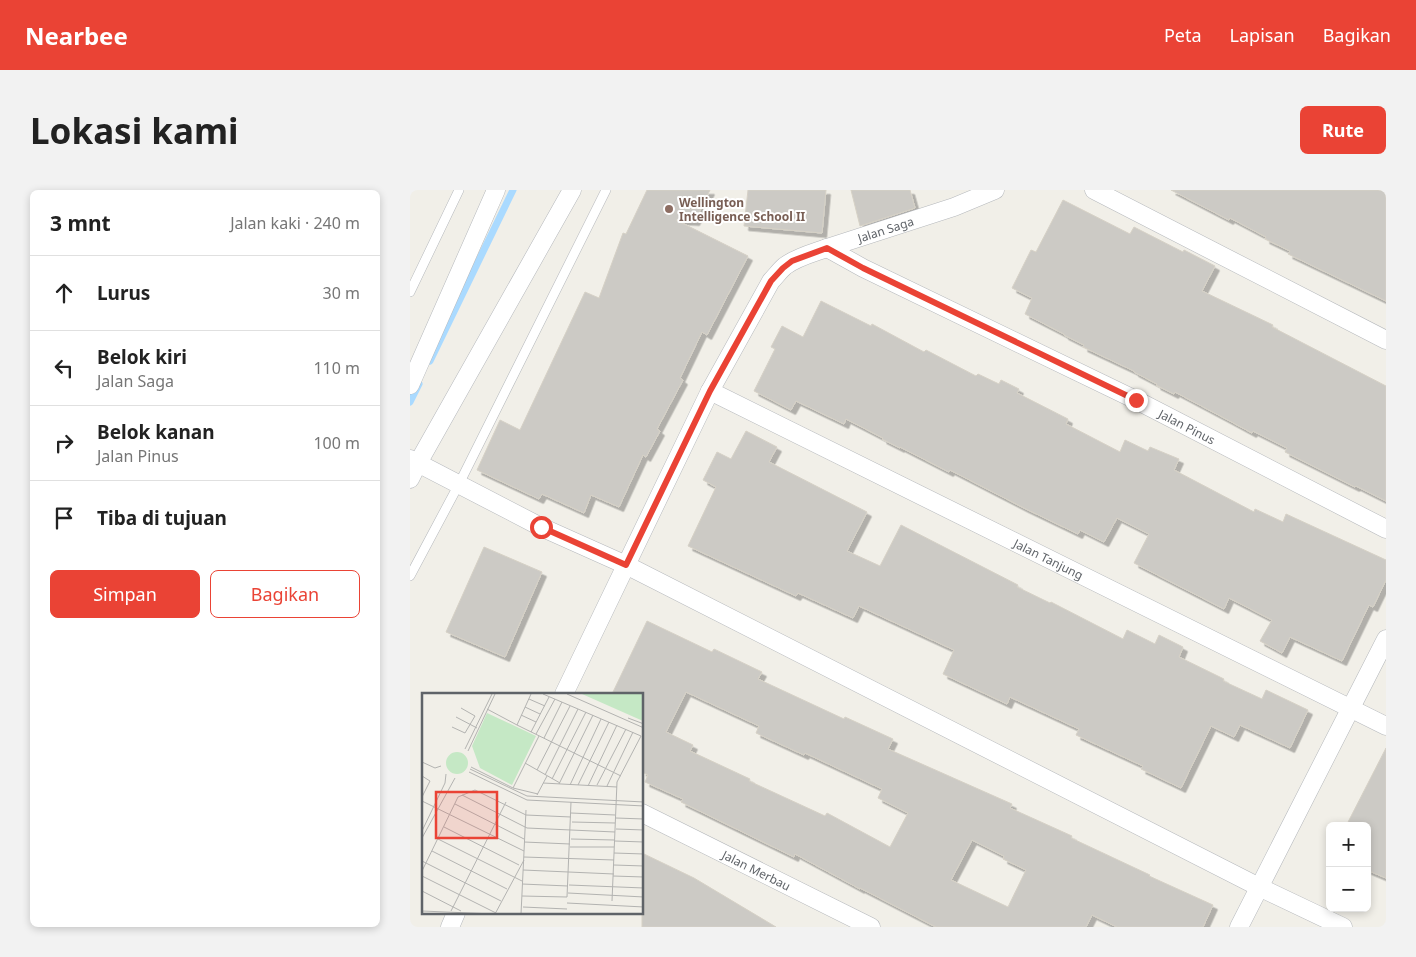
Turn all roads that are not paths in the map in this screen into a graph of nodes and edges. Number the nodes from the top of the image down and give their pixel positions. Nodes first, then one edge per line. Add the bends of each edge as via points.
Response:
1 (459, 190) edge
2 (496, 190) edge
3 (572, 190) edge
4 (606, 190) edge
5 (995, 190) edge
6 (1094, 190) edge
7 (827, 248) junction
8 (410, 292) edge
9 (1386, 340) edge
10 (410, 385) edge
11 (710, 391) junction
12 (414, 461) edge
13 (410, 479) edge
14 (459, 484) junction
15 (1386, 530) edge
16 (626, 565) junction
17 (410, 576) edge
18 (1386, 639) edge
19 (564, 693) edge
20 (1351, 709) junction
21 (1386, 726) edge
22 (644, 814) edge
23 (1259, 887) junction
24 (456, 914) edge
25 (450, 927) edge
26 (871, 927) edge
27 (1240, 927) edge
28 (1343, 927) edge

1 - 8 lane
2 - 10 street
3 - 12 street
4 - 14 lane
5 - 7 street, Jalan Saga via 954,207
6 - 9 street
7 - 11 street, Jalan Saga via 792,261 771,281
7 - 15 street, Jalan Pinus via 1136,400
11 - 16 street, Jalan Saga
11 - 20 street, Jalan Tanjung
12 - 13 street
12 - 14 street
14 - 16 street via 541,527
14 - 17 lane
16 - 19 street, Jalan Saga
16 - 23 street
18 - 20 street
20 - 21 street, Jalan Tanjung
20 - 23 street
22 - 26 street, Jalan Merbau
23 - 27 street
23 - 28 street
24 - 25 street

